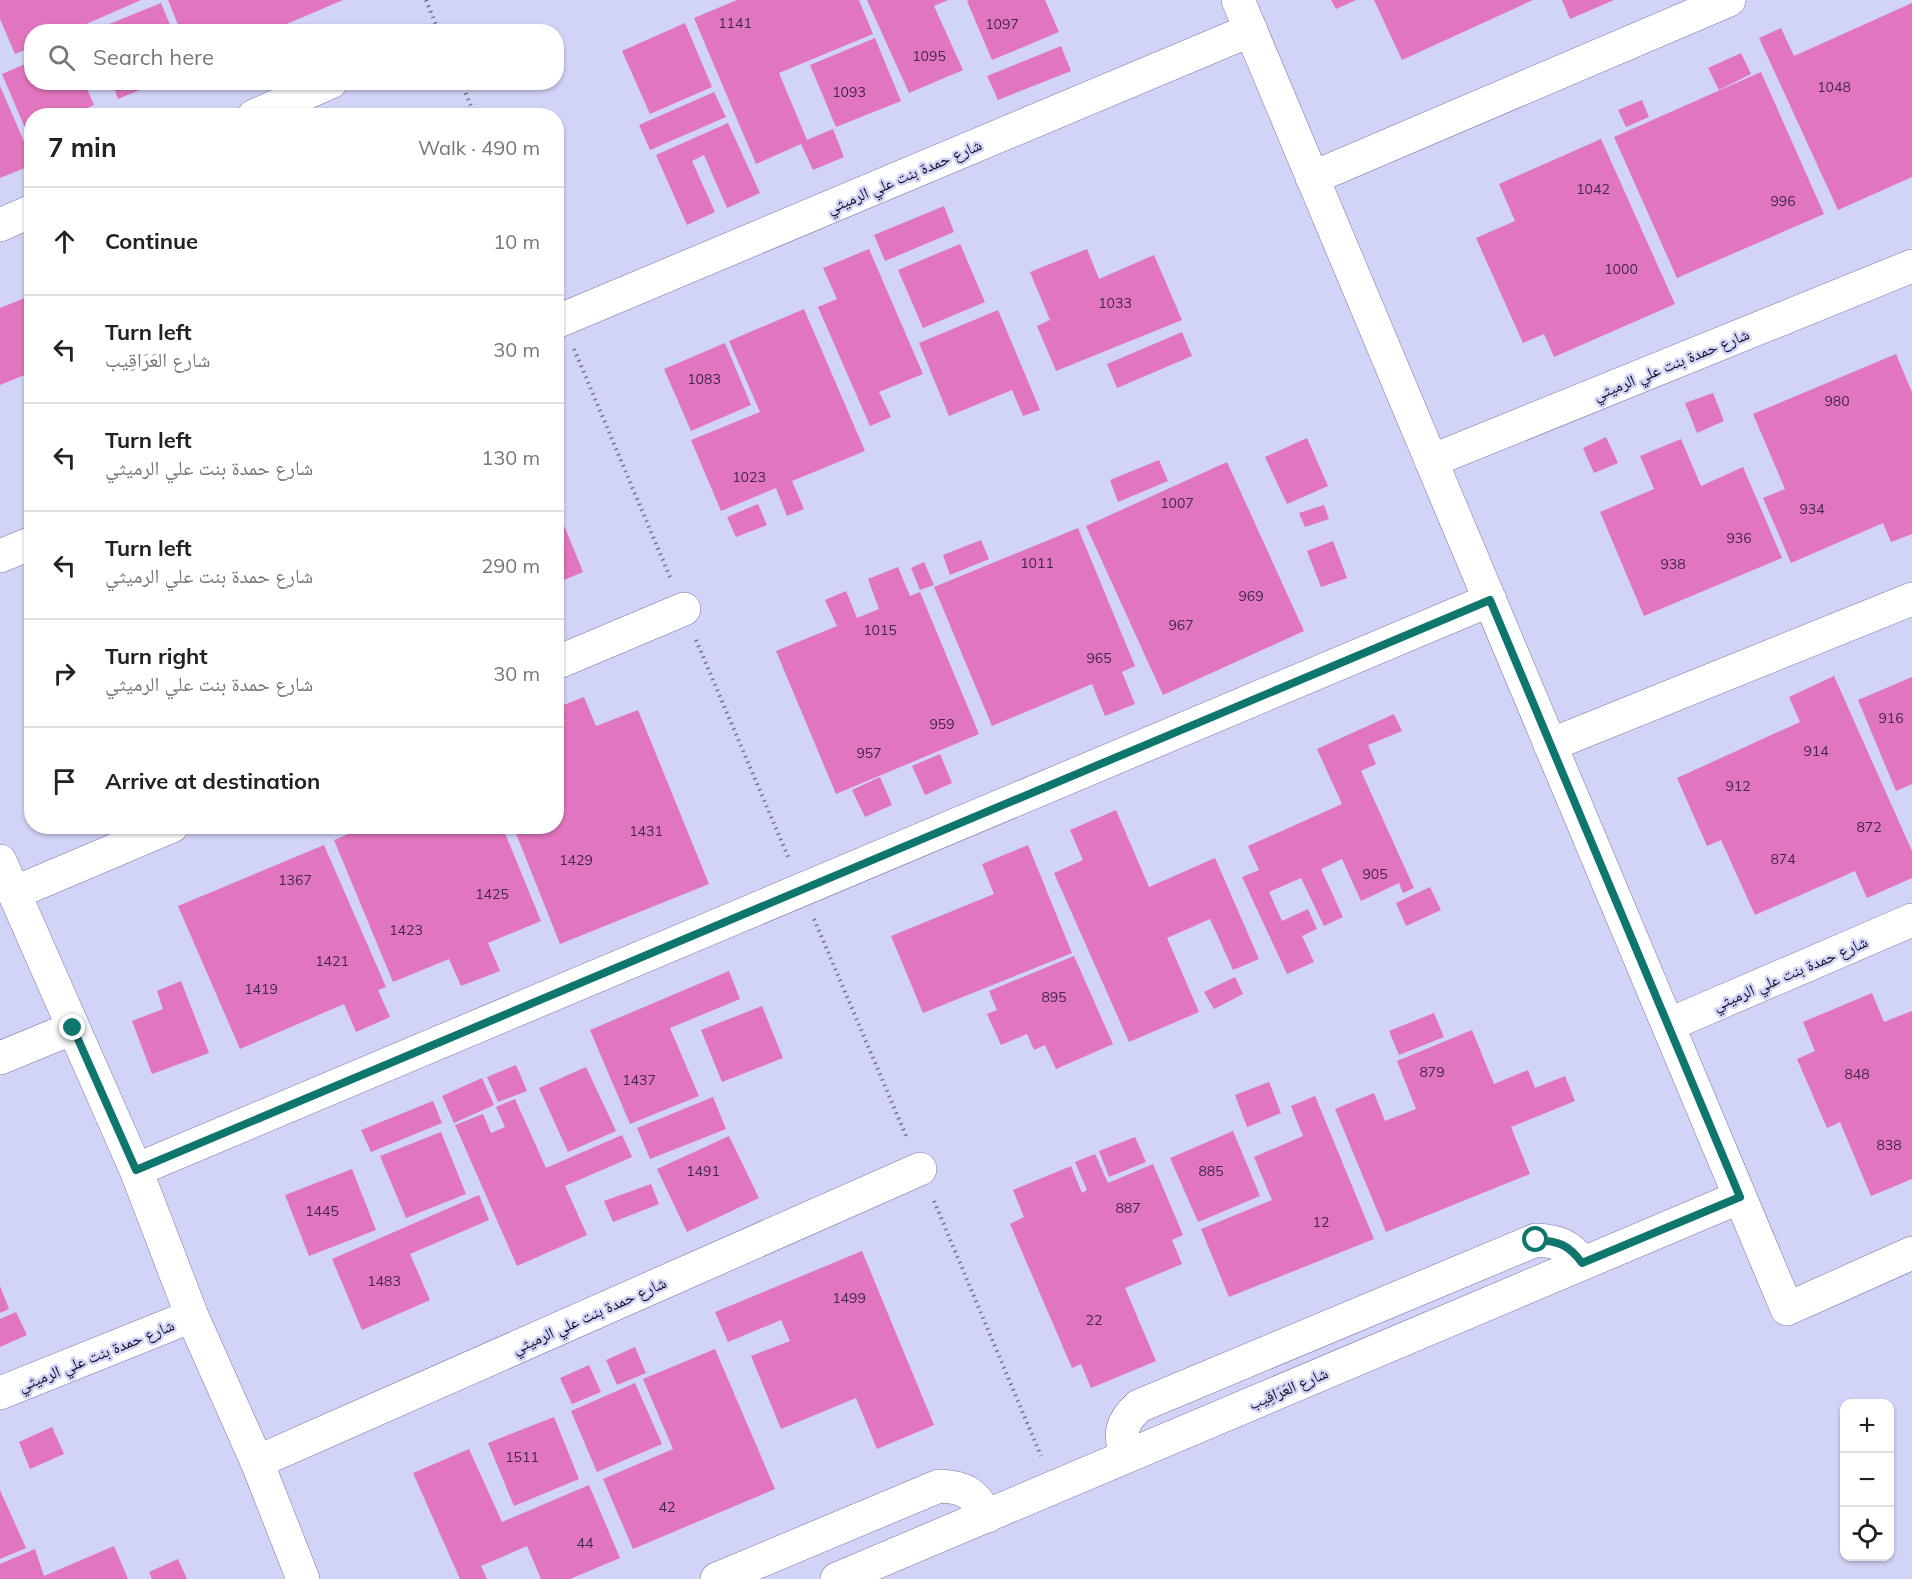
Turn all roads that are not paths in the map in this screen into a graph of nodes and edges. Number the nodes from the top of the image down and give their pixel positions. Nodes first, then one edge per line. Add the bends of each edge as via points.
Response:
1 (1238, 0) edge
2 (1729, 0) edge
3 (1251, 30) junction
4 (313, 90) edge
5 (272, 108) edge
6 (1312, 178) junction
7 (24, 214) edge
8 (0, 225) edge
9 (1912, 266) edge
10 (564, 319) edge
11 (1431, 461) junction
12 (24, 546) edge
13 (0, 556) edge
14 (1912, 599) edge
15 (1490, 600) junction
16 (684, 609) dead end
17 (564, 660) edge
18 (1550, 745) junction
19 (153, 834) edge
20 (0, 861) edge
21 (14, 893) junction
22 (1912, 920) edge
23 (1668, 1025) junction
24 (73, 1028) junction
25 (0, 1059) edge
26 (920, 1168) dead end
27 (136, 1170) junction
28 (1740, 1197) junction
29 (1912, 1252) edge
30 (192, 1316) junction
31 (0, 1393) edge
32 (257, 1462) junction
33 (988, 1516) junction
34 (874, 1572) edge
35 (303, 1579) edge
36 (717, 1579) edge
37 (837, 1579) edge

1 - 3 street
2 - 6 street
3 - 6 street
3 - 10 street, شارع حمدة بنت علي الرميثي
4 - 5 street
6 - 11 street
7 - 8 street
9 - 11 street, شارع حمدة بنت علي الرميثي
11 - 15 street
12 - 13 street
14 - 18 street
15 - 18 street
15 - 27 street
16 - 17 street
18 - 23 street
19 - 21 street
20 - 21 street, شارع حمدة بنت علي الرميثي
21 - 24 street, شارع حمدة بنت علي الرميثي
22 - 23 street, شارع حمدة بنت علي الرميثي
23 - 28 street
24 - 25 street
24 - 27 street, شارع حمدة بنت علي الرميثي
26 - 32 street, شارع حمدة بنت علي الرميثي
27 - 30 street, شارع حمدة بنت علي الرميثي
28 - 29 street via 1787,1309
28 - 33 street, شارع العَرَاقِيب
30 - 31 street, شارع حمدة بنت علي الرميثي
30 - 32 street, شارع حمدة بنت علي الرميثي
32 - 35 street, شارع حمدة بنت علي الرميثي
33 - 34 street, شارع العَرَاقِيب
33 - 36 street via 966,1491 939,1486
34 - 37 street, شارع العَرَاقِيب

